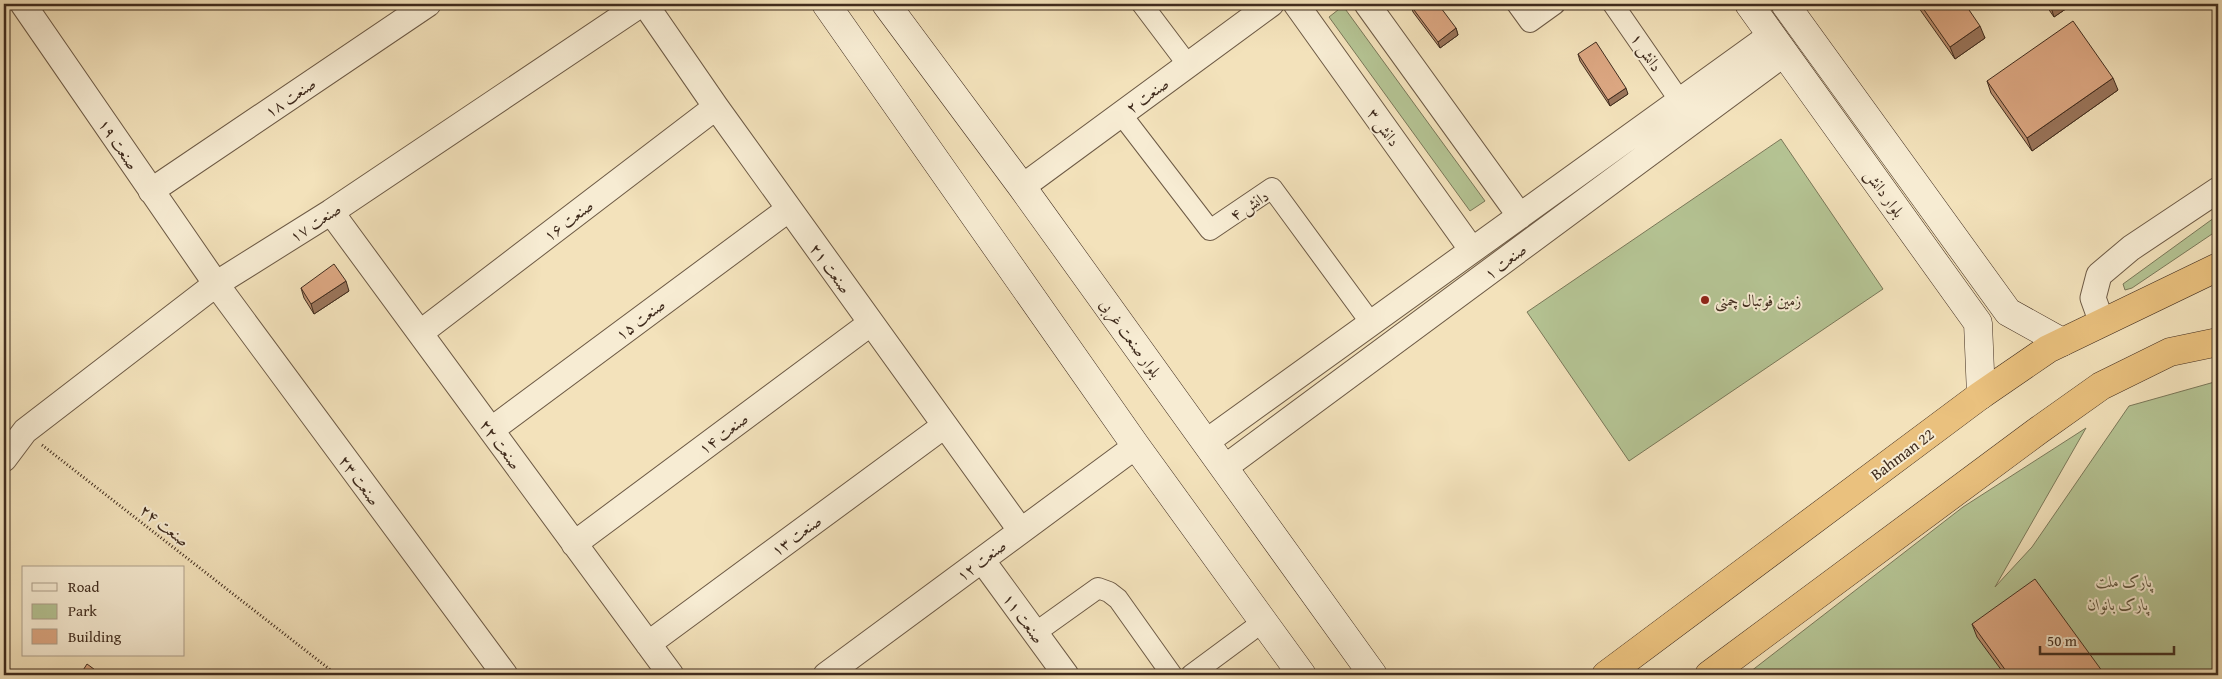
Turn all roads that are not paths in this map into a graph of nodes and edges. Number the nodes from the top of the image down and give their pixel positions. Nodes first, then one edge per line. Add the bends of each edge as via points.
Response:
1 (23, 4) edge
2 (428, 4) edge
3 (641, 4) edge
4 (645, 4) edge
5 (826, 4) edge
6 (886, 4) edge
7 (1142, 4) edge
8 (1271, 4) edge
9 (1296, 4) edge
10 (1367, 4) edge
11 (1517, 4) edge
12 (1555, 4) edge
13 (1614, 4) edge
14 (1749, 4) edge
15 (1785, 4) edge
16 (1778, 44) junction
17 (1188, 65) junction
18 (1680, 101) junction
19 (716, 107) junction
20 (1121, 114) junction
21 (1022, 187) junction
22 (2218, 190) edge
23 (151, 191) junction
24 (789, 209) junction
25 (331, 212) junction
26 (1520, 216) junction
27 (1472, 250) junction
28 (2218, 252) edge
29 (2218, 267) edge
30 (2218, 282) edge
31 (216, 284) junction
32 (2124, 312) junction
33 (871, 323) junction
34 (1371, 323) junction
35 (420, 333) junction
36 (2062, 342) junction
37 (2218, 342) edge
38 (1981, 395) junction
39 (944, 426) junction
40 (491, 430) junction
41 (1206, 442) junction
42 (1136, 446) junction
43 (4, 459) edge
44 (1224, 468) junction
45 (1021, 531) junction
46 (574, 544) junction
47 (982, 560) junction
48 (1264, 622) junction
49 (1035, 633) junction
50 (648, 644) junction
51 (505, 675) edge
52 (671, 675) edge
53 (826, 675) edge
54 (1066, 675) edge
55 (1172, 675) edge
56 (1191, 675) edge
57 (1302, 675) edge
58 (1372, 675) edge
59 (1606, 675) edge
60 (1710, 675) edge

1 - 23 street, صنعت ۱۹
2 - 23 street, صنعت ۱۸
3 - 25 street, صنعت ۱۷
4 - 19 street, صنعت ۲۱
5 - 42 main road
6 - 21 main road, بلوار صنعت غربی
7 - 17 street
8 - 17 street, صنعت ۲
9 - 27 street, دانش ۳
10 - 26 street
11 - 12 street via 1530,22
13 - 18 street, دانش ۱
14 - 16 main road, بلوار دانش
15 - 36 main road, بلوار دانش via 2008,312
16 - 18 street, صنعت ۱
16 - 38 main road, بلوار دانش via 1978,323
16 - 44 street, صنعت ۱
17 - 20 street, صنعت ۲
18 - 26 street, صنعت ۱
19 - 24 street, صنعت ۲۱
19 - 35 street, صنعت ۱۶
20 - 21 street, صنعت ۲
20 - 34 street, دانش ۴ via 1210,230 1272,188
21 - 41 main road, بلوار صنعت غربی
22 - 32 street via 2130,248 2099,275 2093,298
23 - 31 street, صنعت ۱۹
24 - 33 street, صنعت ۲۱
24 - 40 street, صنعت ۱۵
25 - 31 street, صنعت ۱۷
25 - 35 street, صنعت ۲۲
26 - 27 street, صنعت ۱
27 - 34 street, صنعت ۱
28 - 32 highway
29 - 32 highway, Bahman 22
30 - 32 highway
31 - 43 street, صنعت ۱۷ via 25,431
31 - 51 street, صنعت ۲۳
32 - 36 highway, Bahman 22
33 - 39 street, صنعت ۲۱
33 - 46 street, صنعت ۱۴
34 - 41 street, صنعت ۱
35 - 40 street, صنعت ۲۲
36 - 38 highway, Bahman 22
37 - 60 highway via 2170,352 2101,386
38 - 59 highway, Bahman 22
39 - 45 street, صنعت ۲۱
39 - 50 street, صنعت ۱۳
40 - 46 street, صنعت ۲۲
41 - 44 main road, بلوار صنعت غربی
42 - 45 street, صنعت ۱۲
42 - 48 main road
44 - 58 main road, بلوار صنعت غربی
45 - 47 street, صنعت ۱۲
46 - 50 street, صنعت ۲۲
47 - 49 street, صنعت ۱۱
47 - 53 street, صنعت ۱۲
48 - 56 street
48 - 57 main road
49 - 54 street, صنعت ۱۱
49 - 55 street via 1098,588 1118,599
50 - 52 street, صنعت ۲۲

